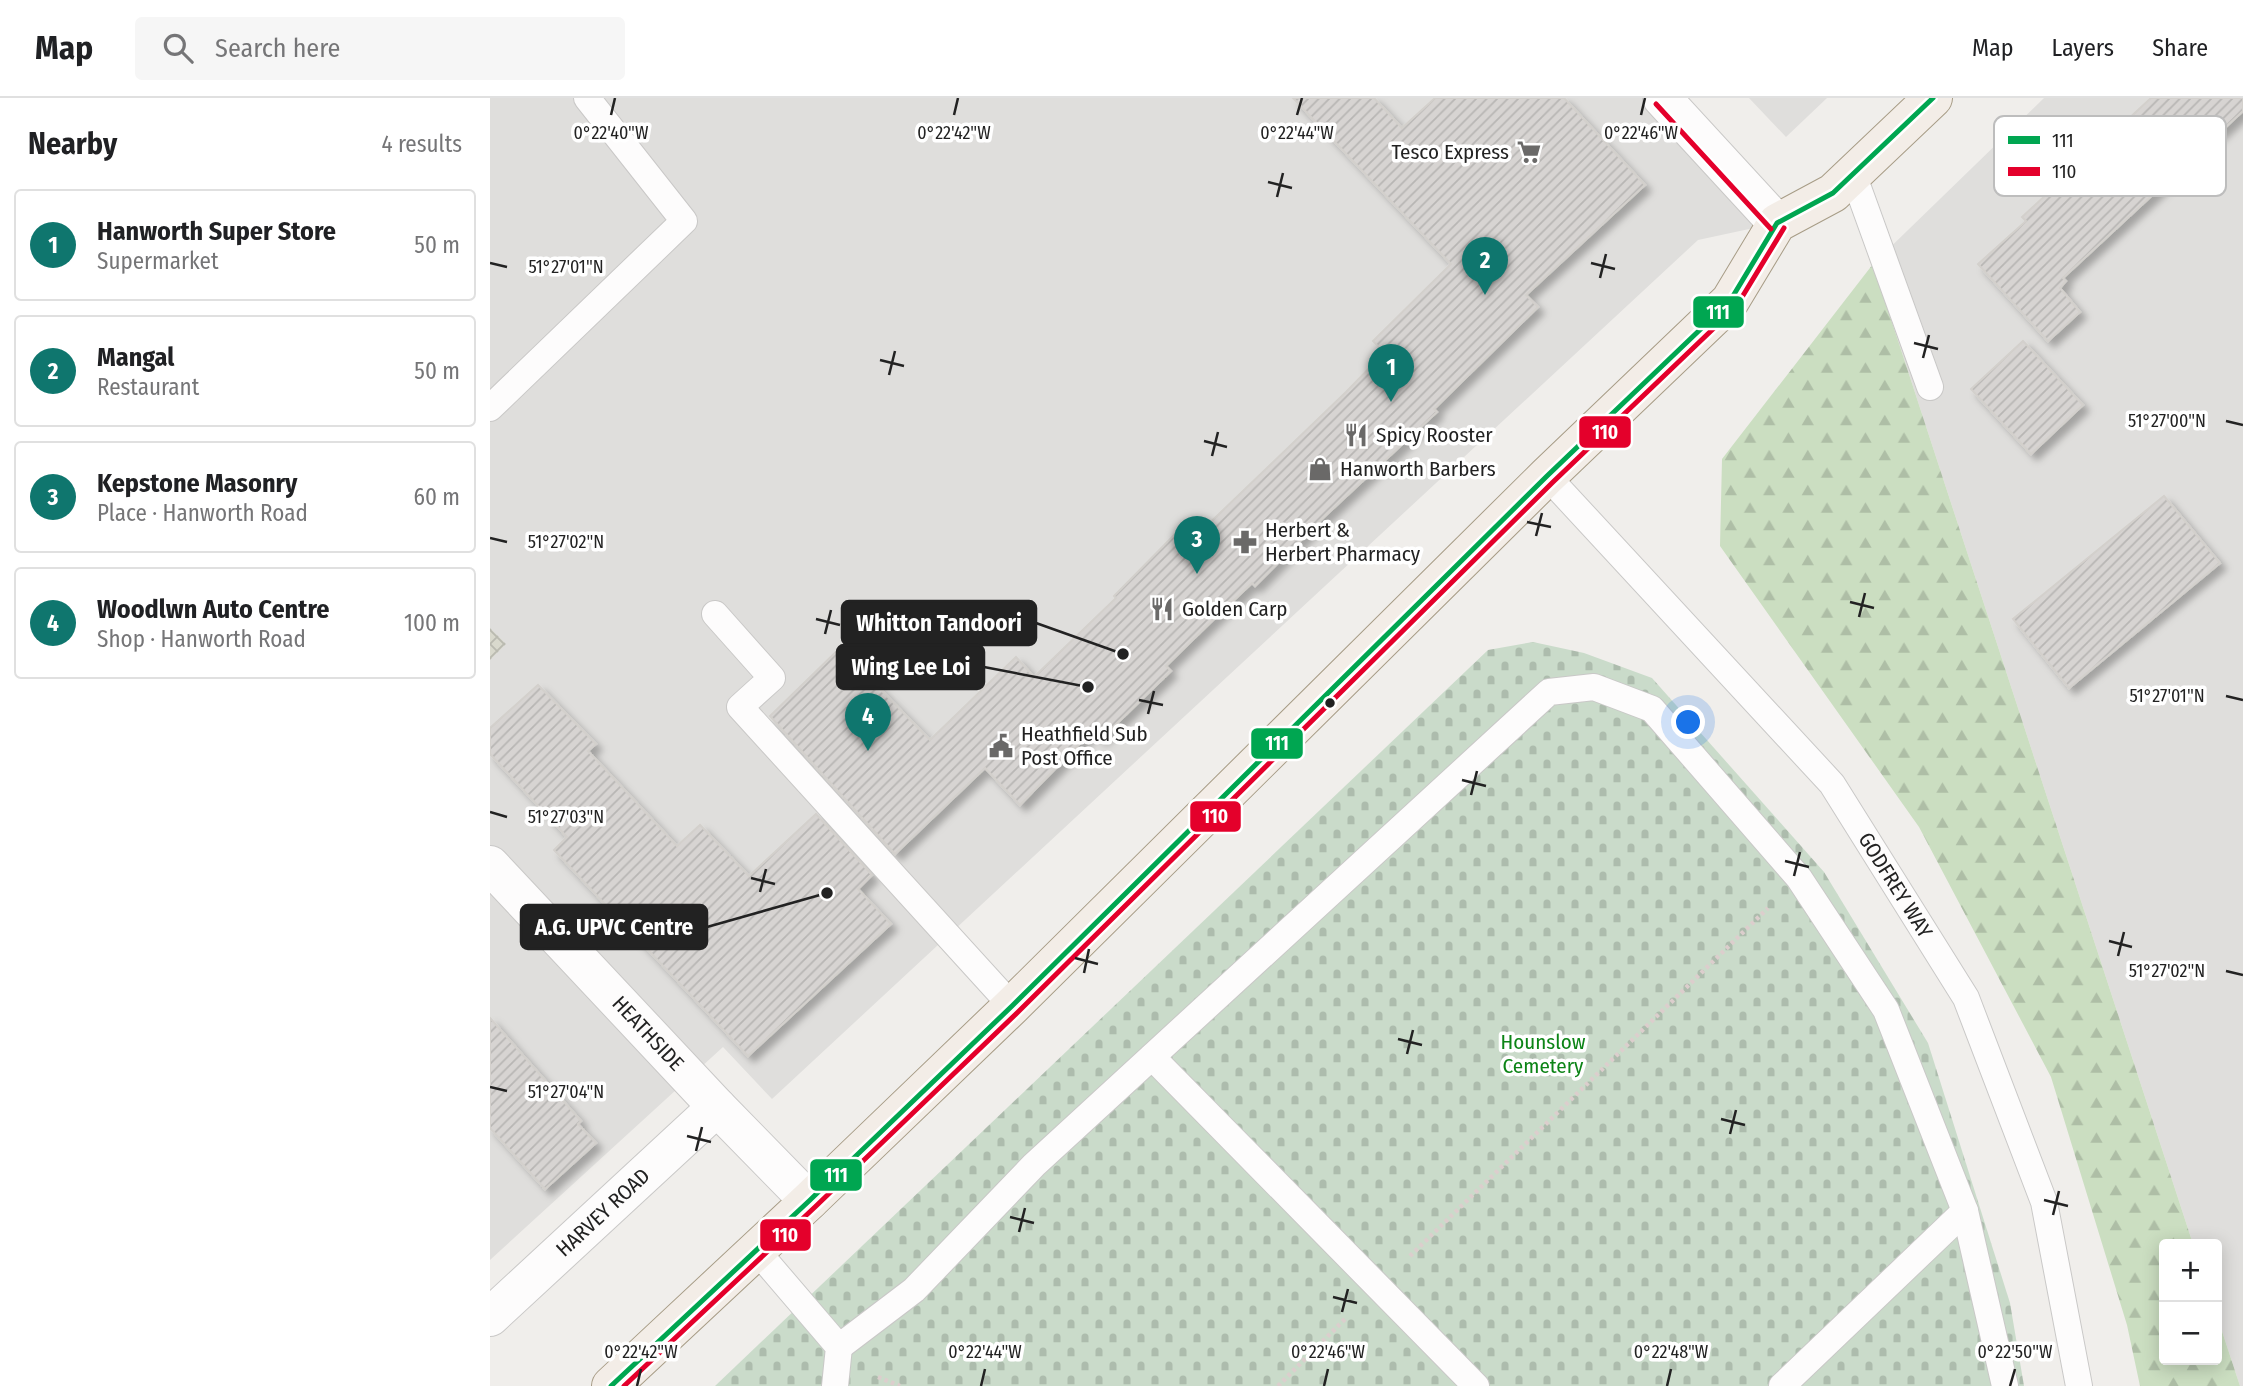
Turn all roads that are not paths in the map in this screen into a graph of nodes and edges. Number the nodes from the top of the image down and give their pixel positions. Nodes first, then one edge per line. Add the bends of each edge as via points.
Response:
1 (587, 98) edge
2 (1662, 98) edge
3 (1933, 98) edge
4 (1853, 174) junction
5 (1777, 223) junction
6 (1930, 387) dead end
7 (490, 408) edge
8 (1547, 476) junction
9 (715, 614) dead end
10 (490, 865) edge
11 (1012, 1006) junction
12 (1152, 1057) junction
13 (717, 1107) junction
14 (808, 1201) junction
15 (1965, 1211) junction
16 (756, 1250) junction
17 (490, 1317) edge
18 (839, 1347) junction
19 (611, 1386) edge
20 (835, 1386) edge
21 (1476, 1386) edge
22 (1782, 1386) edge
23 (2005, 1386) edge
24 (2079, 1386) edge

1 - 7 lane via 684,221
2 - 5 street
3 - 4 main road
4 - 5 main road via 1833,193
4 - 6 lane
5 - 8 main road via 1730,301
8 - 11 main road
8 - 24 lane, GODFREY WAY via 1832,784 1966,998 2043,1202
9 - 11 lane via 772,678 740,707
10 - 13 street, HEATHSIDE
11 - 14 main road
12 - 15 lane via 1549,691 1594,687 1652,709 1799,878 1886,1010
12 - 18 lane via 1034,1165 914,1290
12 - 21 lane
13 - 14 street, HEATHSIDE
13 - 17 street, HARVEY ROAD
14 - 16 main road
15 - 22 lane
15 - 23 lane
16 - 18 lane
16 - 19 main road
18 - 20 lane

